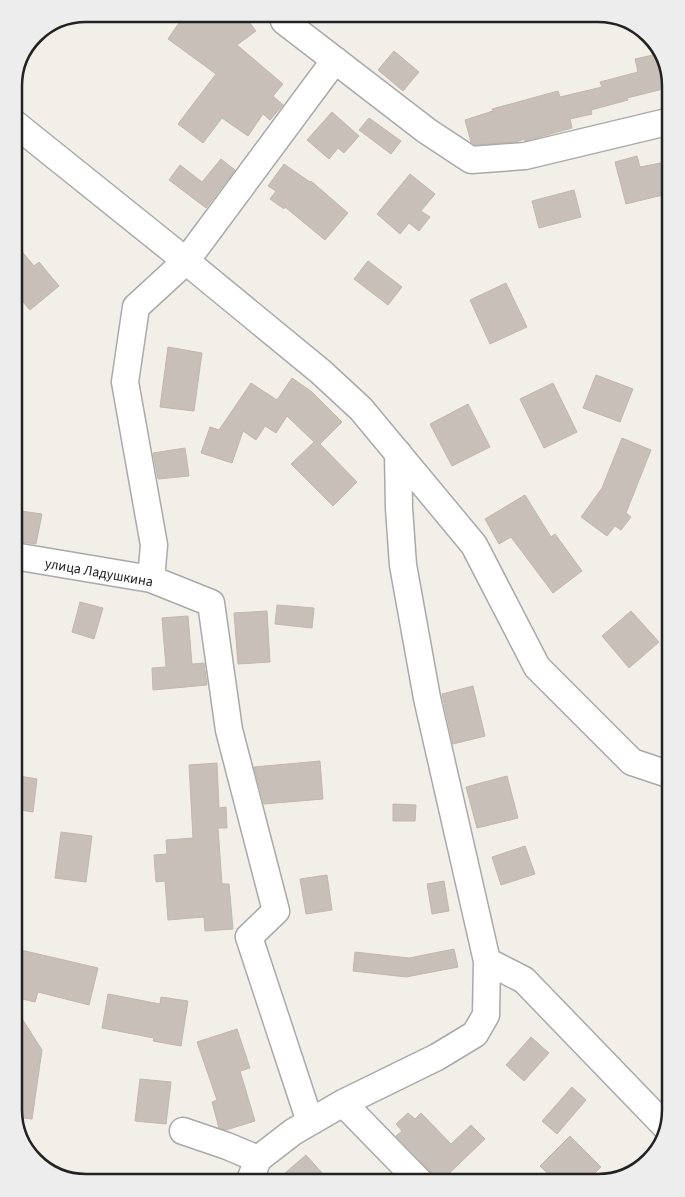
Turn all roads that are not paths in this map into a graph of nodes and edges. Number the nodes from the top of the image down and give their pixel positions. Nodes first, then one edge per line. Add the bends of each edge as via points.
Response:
1 (286, 22) edge
2 (334, 60) junction
3 (662, 123) edge
4 (23, 130) edge
5 (186, 261) junction
6 (398, 453) junction
7 (23, 557) edge
8 (151, 579) junction
9 (662, 772) edge
10 (487, 961) junction
11 (343, 1104) junction
12 (310, 1122) junction
13 (661, 1122) edge
14 (183, 1131) dead end
15 (258, 1159) junction
16 (252, 1174) edge
17 (412, 1174) edge

1 - 2 street
2 - 3 street via 427,131 471,160 525,156
2 - 5 street
4 - 5 street
5 - 6 street via 321,372 361,409
5 - 8 street via 136,306 125,382 154,544
6 - 9 street via 474,545 537,667 632,762
6 - 10 street via 403,565 427,698
7 - 8 street, улица Ладушкина
8 - 12 street, улица Ладушкина via 211,603 229,730 276,911 249,937
10 - 11 street via 486,1015 475,1034 437,1057
10 - 13 street via 524,980
11 - 12 street
11 - 17 street
12 - 15 street
14 - 15 street
15 - 16 street

